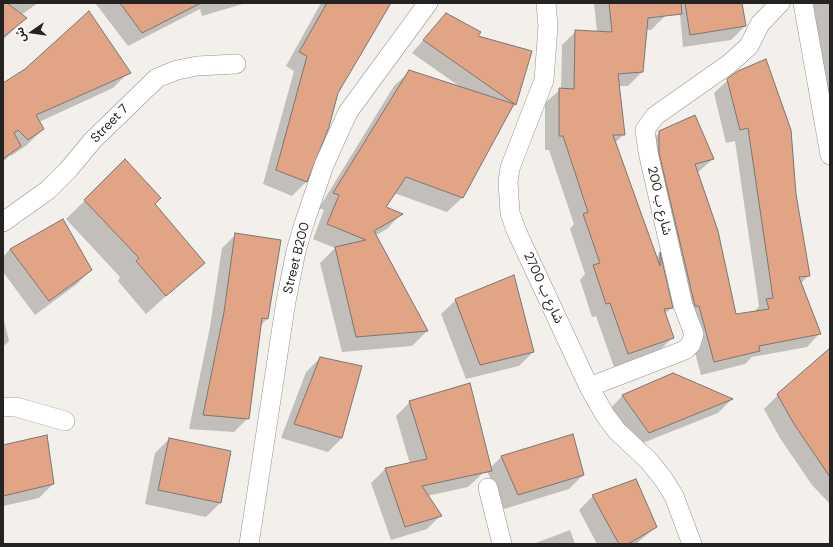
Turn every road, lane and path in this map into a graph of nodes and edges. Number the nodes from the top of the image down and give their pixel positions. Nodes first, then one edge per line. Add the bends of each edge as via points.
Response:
1 (428, 3) edge
2 (546, 3) edge
3 (780, 3) edge
4 (803, 3) edge
5 (236, 64) dead end
6 (830, 155) edge
7 (3, 222) edge
8 (589, 387) junction
9 (3, 407) edge
10 (65, 421) dead end
11 (488, 488) dead end
12 (250, 544) edge
13 (502, 544) edge
14 (692, 544) edge

1 - 12 street, Street B200 via 348,112 324,165 304,224 286,301
2 - 8 street, شارع ب 2700 via 548,26 544,80 510,168 508,198 516,230
3 - 8 street, شارع ب 200 via 760,24 750,46 730,64 655,116 645,130 683,305 694,334 691,344 685,350
4 - 6 street
5 - 7 street, Street 7 via 197,66 157,78 93,140 48,190
8 - 14 street, شارع ب 2700 via 617,431 649,461 664,480 674,496
9 - 10 street
11 - 13 street

